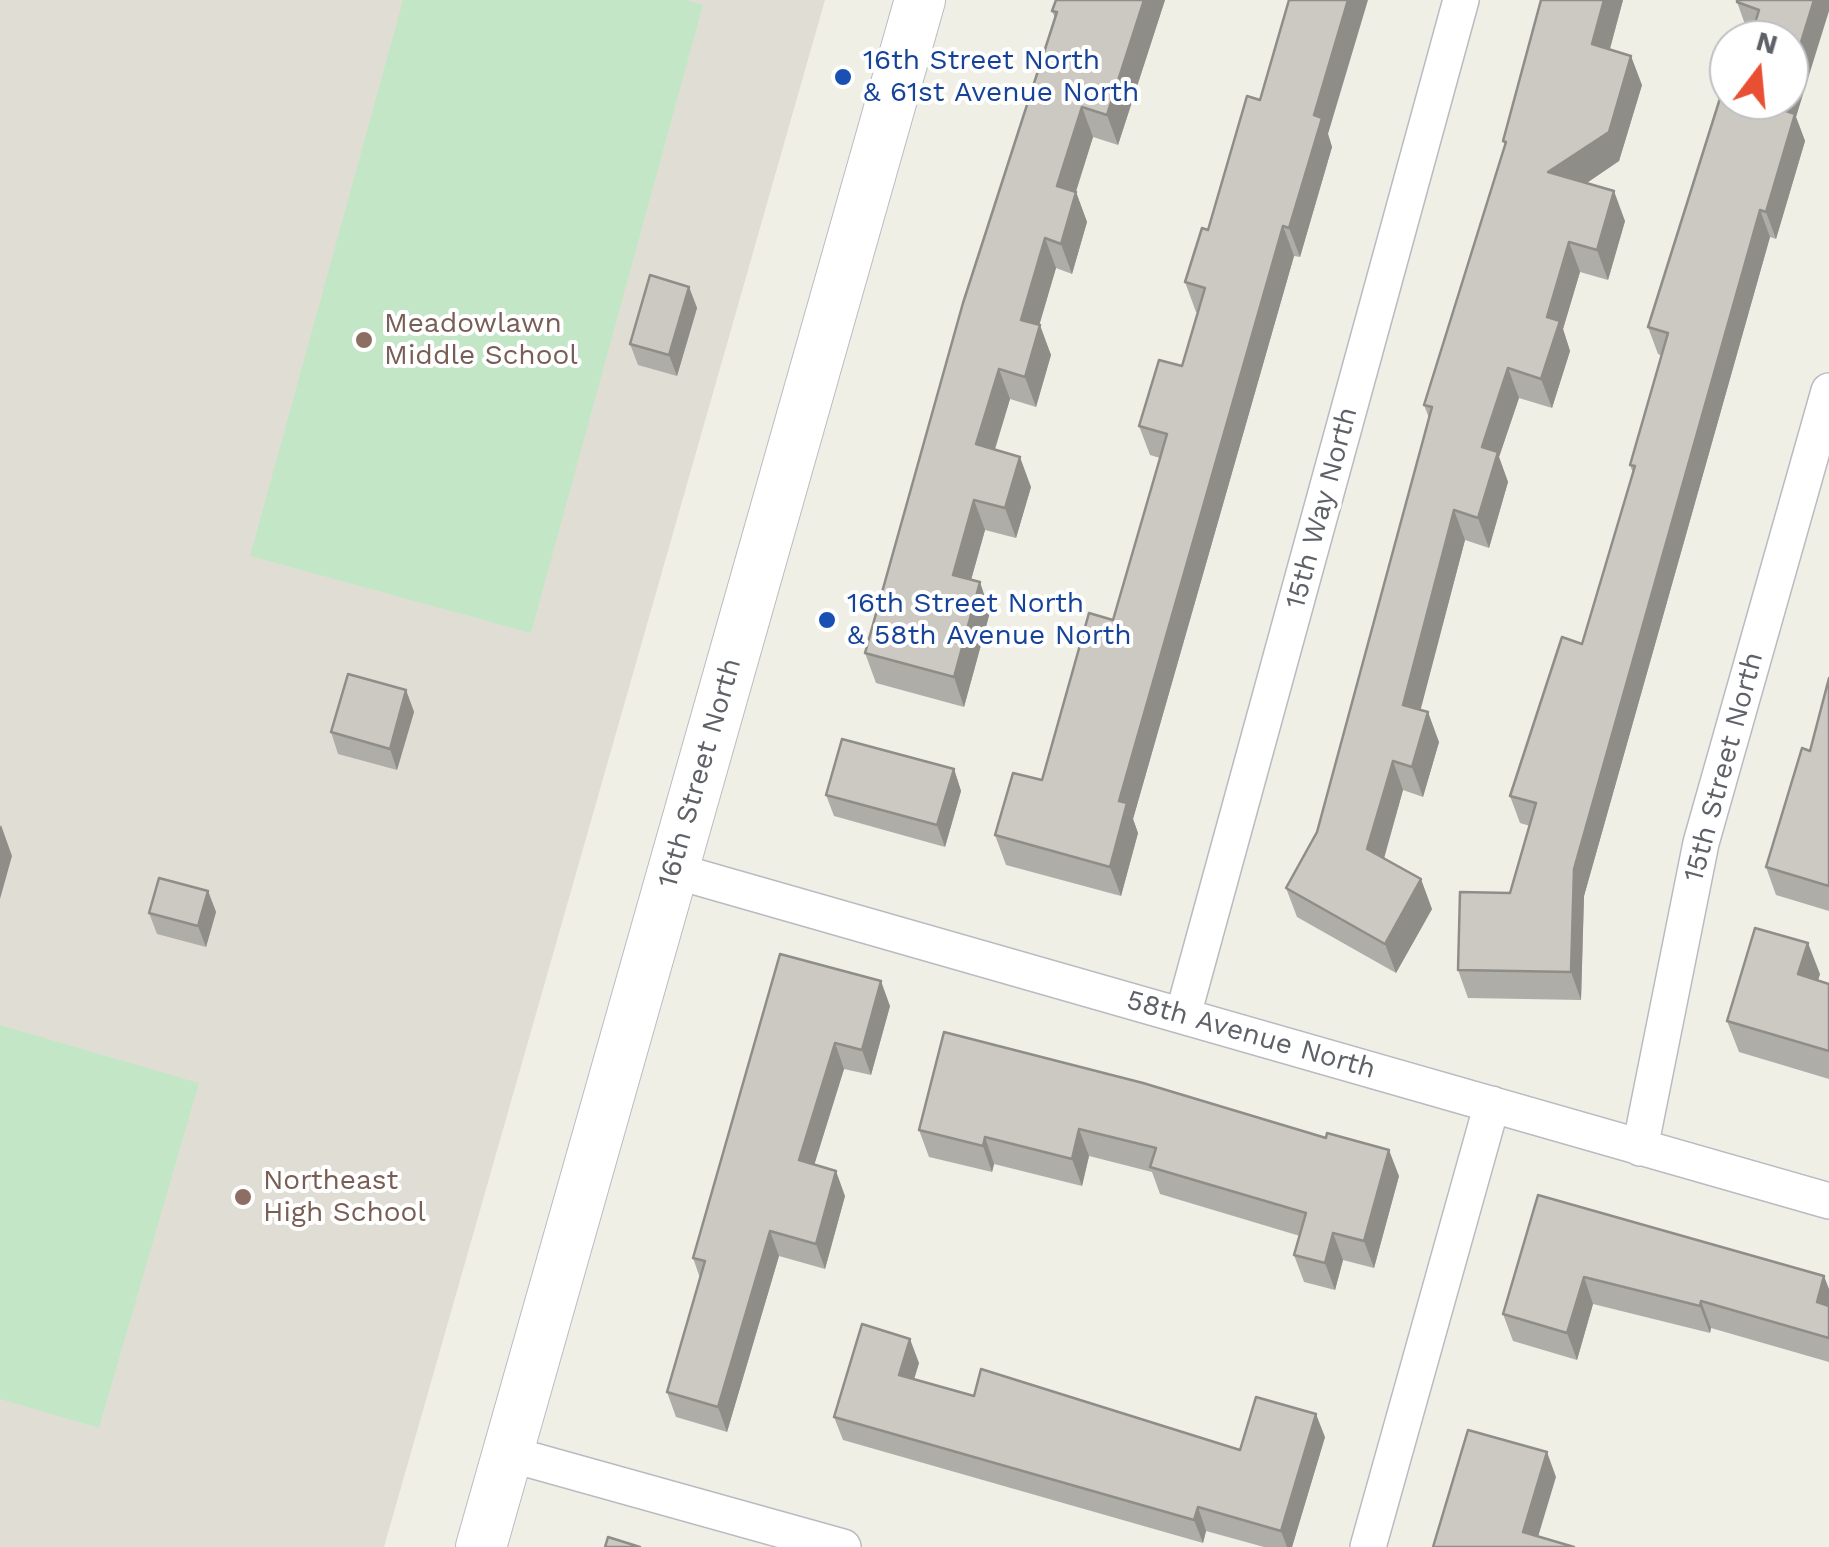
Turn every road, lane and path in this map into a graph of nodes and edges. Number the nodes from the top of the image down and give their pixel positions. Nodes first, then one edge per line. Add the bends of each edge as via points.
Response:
1 (920, 0) edge
2 (1462, 0) edge
3 (1829, 391) edge
4 (672, 870) junction
5 (1183, 1015) junction
6 (1492, 1104) junction
7 (1640, 1148) junction
8 (1829, 1201) edge
9 (506, 1454) junction
10 (480, 1547) edge
11 (843, 1547) edge
12 (1368, 1547) edge

1 - 4 street, 16th Street North
2 - 5 street, 15th Way North
3 - 7 street, 15th Street North via 1701,842
4 - 5 street, 58th Avenue North
4 - 9 street, 16th Street North
5 - 6 street, 58th Avenue North
6 - 7 street, 58th Avenue North
6 - 12 street
7 - 8 street, 58th Avenue North
9 - 10 street, 16th Street North
9 - 11 street

